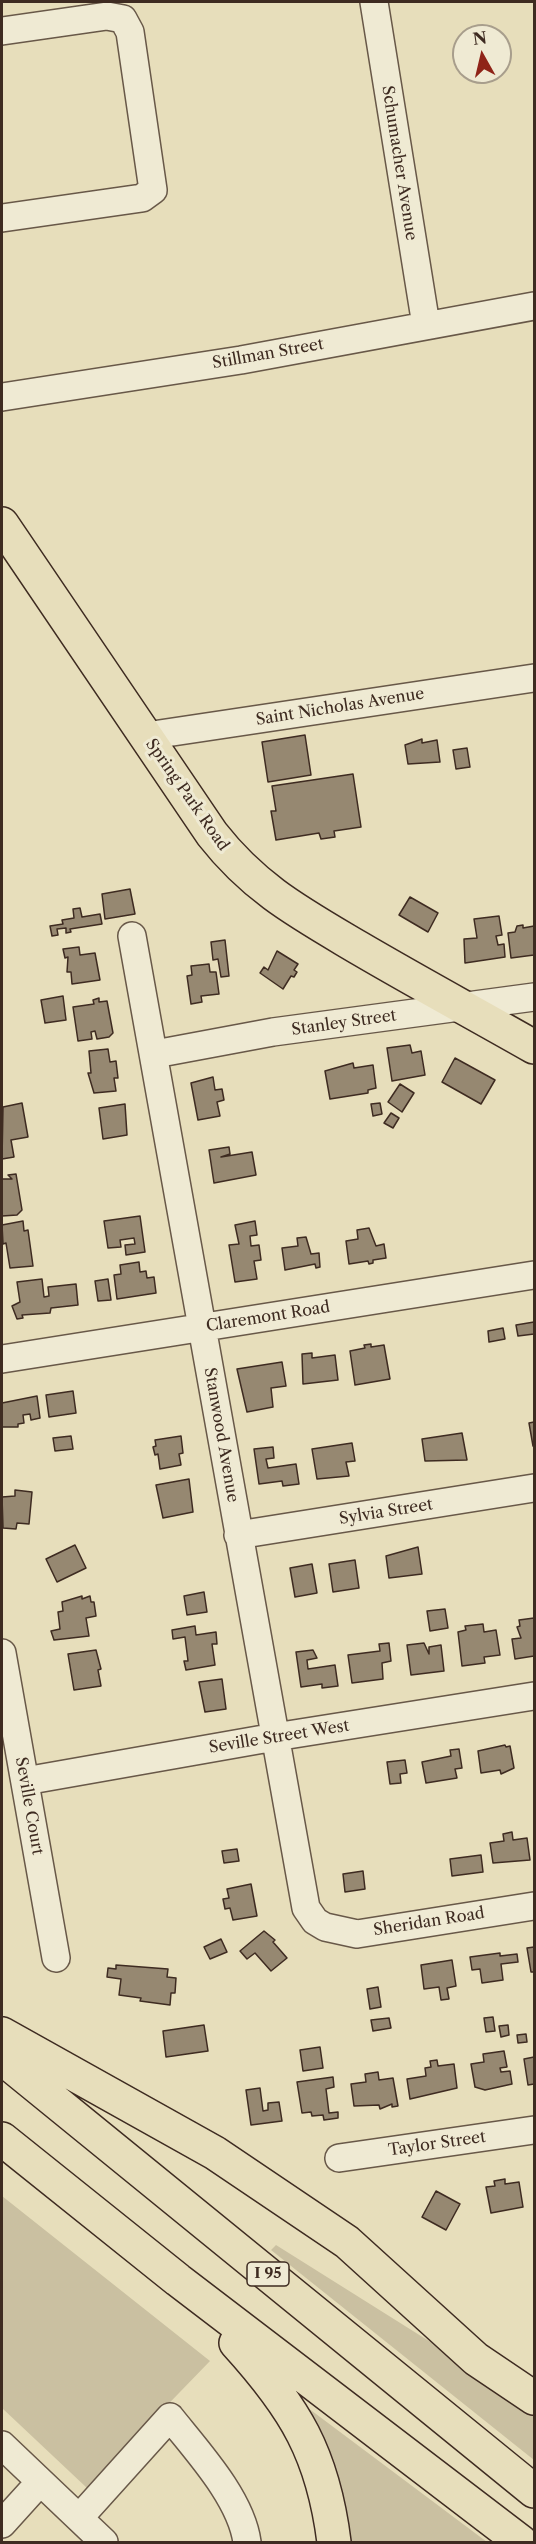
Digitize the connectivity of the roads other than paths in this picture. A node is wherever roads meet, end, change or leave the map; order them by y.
1 (374, 2) edge
2 (2, 31) edge
3 (2, 218) edge
4 (534, 306) edge
5 (426, 325) junction
6 (2, 397) edge
7 (2, 524) edge
8 (534, 678) edge
9 (146, 736) junction
10 (132, 936) dead end
11 (534, 997) edge
12 (463, 1006) junction
13 (534, 1047) edge
14 (154, 1054) junction
15 (534, 1275) edge
16 (203, 1327) junction
17 (2, 1359) edge
18 (534, 1488) edge
19 (238, 1535) junction
20 (2, 1653) edge
21 (534, 1696) edge
22 (275, 1737) junction
23 (25, 1781) junction
24 (534, 1906) edge
25 (325, 1928) joint
26 (56, 1958) dead end
27 (2, 2034) edge
28 (2, 2058) edge
29 (534, 2130) edge
30 (2, 2139) edge
31 (339, 2158) dead end
32 (178, 2280) junction
33 (534, 2398) edge
34 (2, 2445) edge
35 (33, 2475) junction
36 (534, 2491) edge
37 (2, 2496) edge
38 (79, 2518) junction
39 (2, 2524) edge
40 (104, 2542) edge
41 (247, 2542) edge
42 (334, 2542) edge
43 (521, 2542) edge

1 - 5 street, Schumacher Avenue
2 - 3 street
4 - 5 street, Stillman Street
5 - 6 street, Stillman Street
7 - 9 main road, Spring Park Road
8 - 9 street, Saint Nicholas Avenue
9 - 12 main road, Spring Park Road
10 - 14 street, Stanwood Avenue
11 - 12 street, Stanley Street
12 - 13 main road, Spring Park Road
12 - 14 street, Stanley Street
14 - 16 street, Stanwood Avenue
15 - 16 street, Claremont Road
16 - 17 street, Claremont Road
16 - 19 street, Stanwood Avenue
18 - 19 street, Sylvia Street
19 - 22 street, Stanwood Avenue
20 - 23 street, Seville Court
21 - 22 street, Seville Street West
22 - 23 street, Seville Street West
22 - 25 street, Stanwood Avenue
23 - 26 street, Seville Court
24 - 25 street, Sheridan Road
27 - 33 main road
28 - 36 main road, I 95
29 - 31 street, Taylor Street
30 - 32 main road
32 - 42 main road
32 - 43 main road
34 - 35 street
35 - 37 street
35 - 38 street
35 - 39 street
38 - 40 street
38 - 41 street

